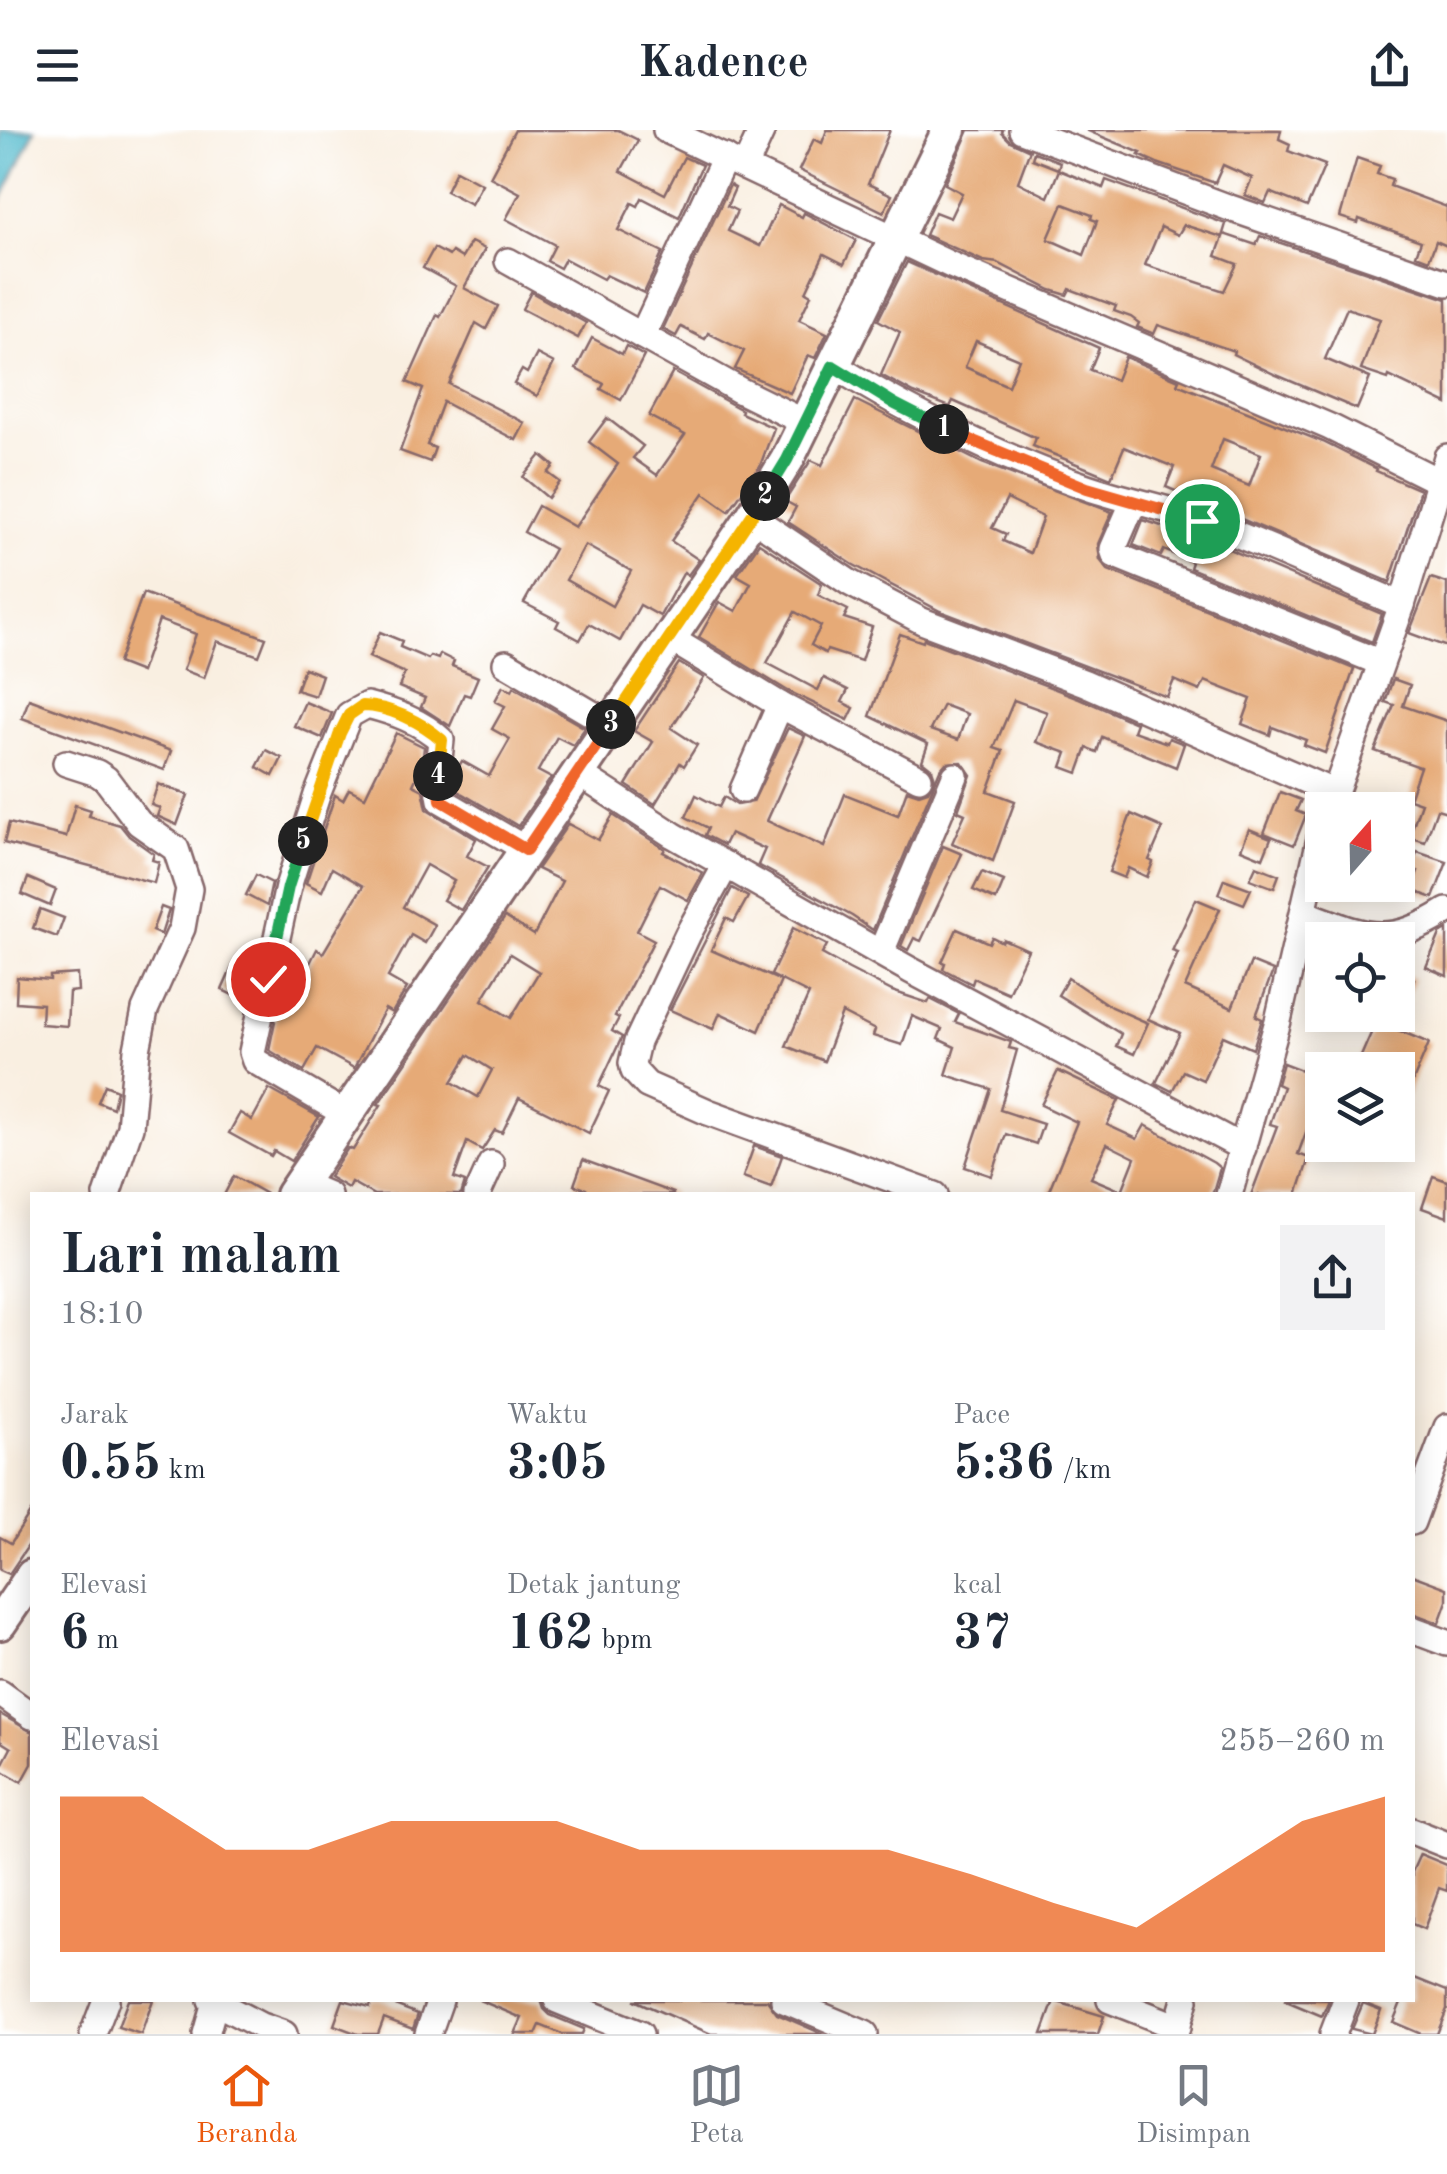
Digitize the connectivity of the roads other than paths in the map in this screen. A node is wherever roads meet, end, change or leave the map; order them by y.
1 (666, 130) edge
2 (762, 130) edge
3 (949, 130) edge
4 (1022, 130) edge
5 (735, 162) junction
6 (894, 237) junction
7 (508, 261) dead end
8 (1447, 283) edge
9 (642, 336) junction
10 (833, 366) junction
11 (806, 423) junction
12 (1444, 470) edge
13 (1133, 503) junction
14 (752, 517) junction
15 (1402, 604) junction
16 (671, 639) junction
17 (1379, 662) junction
18 (506, 663) dead end
19 (780, 705) junction
20 (611, 725) junction
21 (66, 763) dead end
22 (578, 772) junction
23 (955, 776) dead end
24 (919, 778) dead end
25 (743, 790) dead end
26 (1311, 792) edge
27 (1335, 792) edge
28 (526, 850) junction
29 (726, 865) junction
30 (1306, 902) edge
31 (1447, 910) edge
32 (1304, 913) junction
33 (880, 952) junction
34 (346, 1116) junction
35 (1243, 1148) junction
36 (491, 1164) dead end
37 (306, 1191) edge
38 (109, 1192) edge
39 (479, 1192) edge
40 (927, 1192) edge
41 (1230, 1192) edge
42 (1447, 1427) edge
43 (1415, 1514) edge
44 (30, 1579) edge
45 (0, 1623) edge
46 (1415, 1631) edge
47 (1447, 1643) edge
48 (0, 1693) edge
49 (30, 1715) edge
50 (1415, 1834) edge
51 (1447, 1845) edge
52 (105, 2002) edge
53 (213, 2002) edge
54 (215, 2002) edge
55 (440, 2002) edge
56 (563, 2002) edge
57 (789, 2002) edge
58 (1114, 2002) edge
59 (1183, 2002) edge
60 (1345, 2002) edge
61 (610, 2018) edge
62 (1176, 2030) edge
63 (435, 2032) edge
64 (93, 2034) edge
65 (206, 2034) edge
66 (284, 2034) edge
67 (640, 2034) edge
68 (865, 2034) edge
69 (1332, 2034) edge

1 - 5 street
2 - 5 street
3 - 6 main road
4 - 8 street
5 - 6 street
5 - 9 street
6 - 10 main road
6 - 12 street
7 - 9 street
9 - 11 street
10 - 11 main road
10 - 13 street
11 - 14 main road
12 - 15 street
13 - 15 street
13 - 17 street
14 - 16 main road
14 - 26 street
15 - 17 street
16 - 19 street
16 - 20 main road
17 - 27 street
18 - 20 street
19 - 24 street
19 - 25 street
20 - 22 main road
21 - 38 street
22 - 28 main road
22 - 29 street
23 - 33 street
28 - 34 main road
28 - 34 street
29 - 33 street
29 - 40 street
30 - 32 street
31 - 32 street
32 - 35 street
33 - 35 street
34 - 37 main road
35 - 41 street
36 - 39 street
42 - 43 street
44 - 45 main road
46 - 47 street
48 - 49 street
50 - 51 street
52 - 64 street
53 - 65 street
54 - 66 street
55 - 63 street
56 - 61 street
57 - 68 street
58 - 62 street
59 - 62 street
60 - 69 street
61 - 67 street

